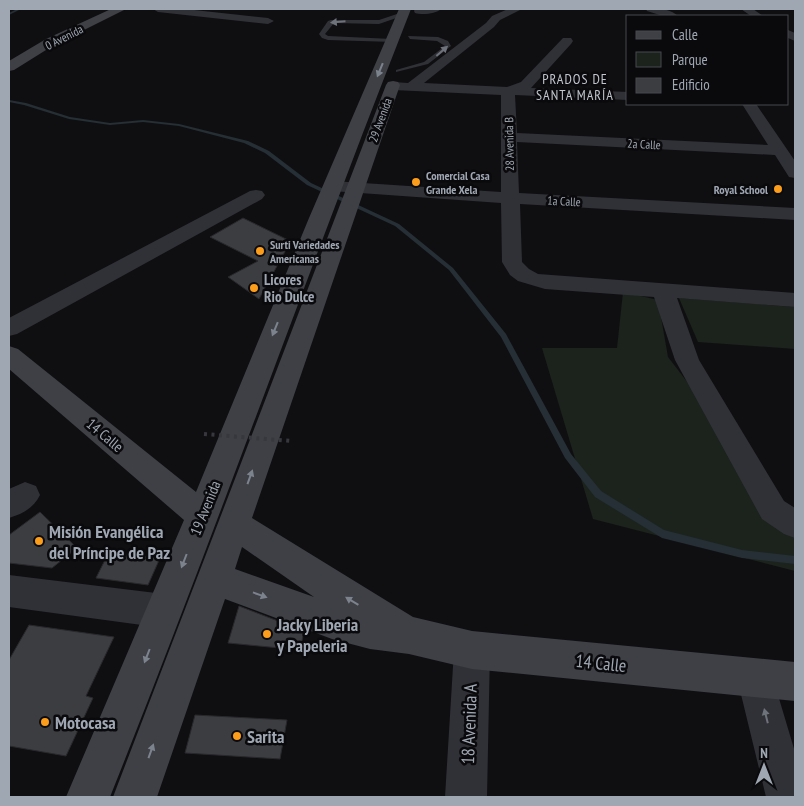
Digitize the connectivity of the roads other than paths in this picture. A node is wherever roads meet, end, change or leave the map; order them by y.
1 (120, 9) edge
2 (158, 9) edge
3 (436, 9) edge
4 (517, 9) edge
5 (651, 9) edge
6 (412, 11) edge
7 (670, 15) edge
8 (268, 22) dead end
9 (379, 22) junction
10 (410, 37) junction
11 (371, 39) junction
12 (392, 41) junction
13 (567, 41) dead end
14 (9, 67) edge
15 (398, 71) junction
16 (393, 86) junction
17 (411, 86) junction
18 (508, 91) junction
19 (626, 96) edge
20 (750, 105) edge
21 (508, 137) junction
22 (780, 150) junction
23 (795, 173) edge
24 (332, 188) junction
25 (354, 191) junction
26 (256, 194) dead end
27 (510, 198) junction
28 (795, 214) edge
29 (329, 225) junction
30 (663, 290) junction
31 (795, 300) edge
32 (9, 328) edge
33 (9, 355) edge
34 (217, 519) junction
35 (795, 524) edge
36 (214, 578) junction
37 (9, 591) edge
38 (164, 611) junction
39 (409, 635) junction
40 (472, 650) junction
41 (756, 678) junction
42 (795, 682) edge
43 (88, 797) edge
44 (135, 797) edge
45 (466, 797) edge
46 (786, 797) edge

1 - 14 main road, 0 Avenida
2 - 8 street
3 - 6 street
4 - 17 street
5 - 7 street
6 - 9 lane
6 - 10 main road, 29 Avenida
6 - 12 main road, 29 Avenida
9 - 11 lane
9 -> 11 lane
10 - 15 main road, 29 Avenida
15 -> 10 lane
11 - 12 lane
12 -> 24 main road, 29 Avenida
13 - 18 street
15 - 16 main road, 29 Avenida
16 - 17 street
16 - 25 main road, 29 Avenida
17 - 18 street
18 - 19 street
18 - 21 street, 28 Avenida B
20 - 22 street
21 - 22 street, 2a Calle
21 - 27 street, 28 Avenida B
22 - 23 street
24 - 25 street, 1a Calle
24 - 29 main road, 29 Avenida
25 - 27 street, 1a Calle
25 - 29 main road, 29 Avenida
26 - 32 street
27 - 28 street, 1a Calle
27 - 30 street, 28 Avenida B
29 - 34 main road, 19 Avenida
30 - 31 street
30 - 35 street
33 - 34 main road, 14 Calle
34 - 36 main road, 19 Avenida
34 -> 38 main road, 19 Avenida
39 -> 34 main road, 14 Calle
36 -> 39 main road, 14 Calle
44 -> 36 main road, 19 Avenida
37 - 38 street
38 -> 43 main road, 19 Avenida
39 - 40 main road, 14 Calle
40 - 41 main road, 14 Calle
40 - 45 street, 18 Avenida A
41 - 42 main road, 14 Calle
46 -> 41 street

